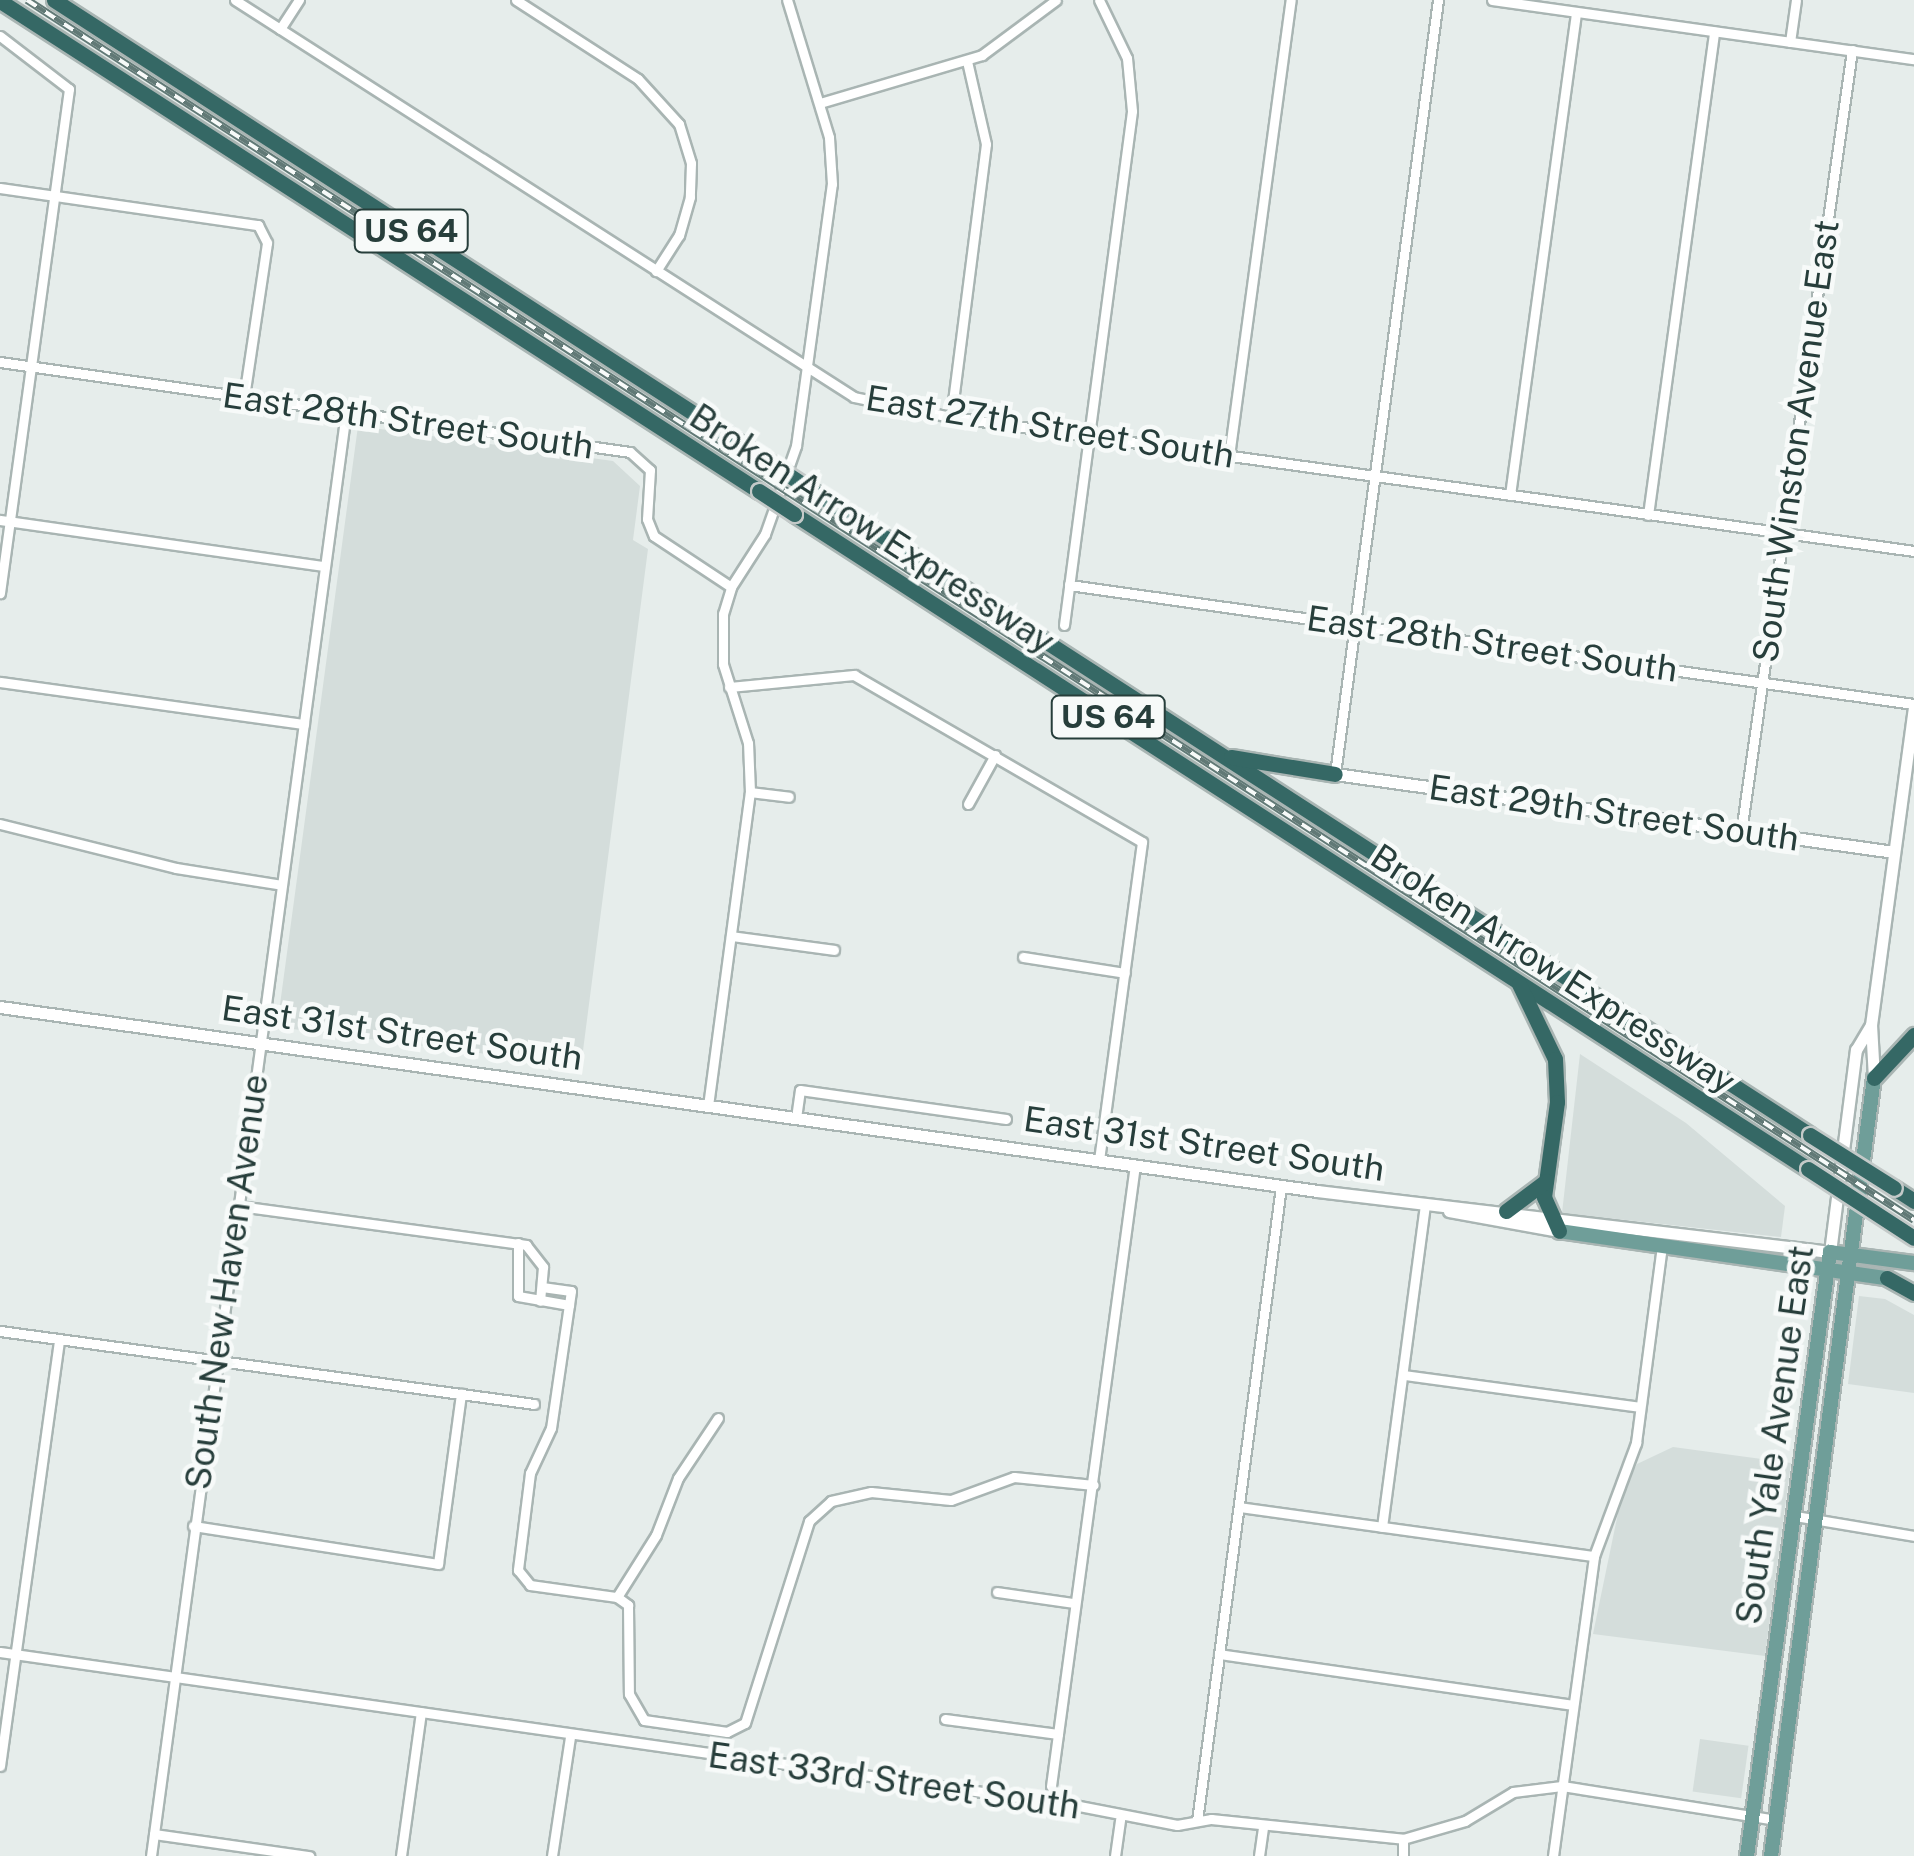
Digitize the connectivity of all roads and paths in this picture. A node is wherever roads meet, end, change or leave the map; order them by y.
1 (54, 0) edge
2 (235, 0) edge
3 (299, 0) edge
4 (516, 0) edge
5 (787, 0) edge
6 (1056, 0) edge
7 (1099, 0) edge
8 (1290, 0) edge
9 (1438, 0) edge
10 (1492, 0) edge
11 (1796, 0) edge
12 (0, 1) edge
13 (1576, 12) junction
14 (280, 29) junction
15 (1714, 31) junction
16 (0, 36) edge
17 (1790, 42) junction
18 (1852, 50) junction
19 (1914, 59) edge
20 (968, 61) junction
21 (820, 103) junction
22 (0, 188) edge
23 (54, 196) junction
24 (656, 270) junction
25 (0, 362) edge
26 (30, 367) junction
27 (808, 370) junction
28 (244, 397) junction
29 (346, 411) junction
30 (951, 417) junction
31 (1090, 437) junction
32 (1229, 456) junction
33 (1374, 476) junction
34 (1510, 495) junction
35 (1648, 514) junction
36 (5, 521) edge
37 (1784, 532) junction
38 (1914, 551) edge
39 (325, 566) junction
40 (1069, 585) junction
41 (730, 586) junction
42 (0, 593) edge
43 (1356, 625) junction
44 (1064, 626) dead end
45 (0, 682) edge
46 (1761, 682) junction
47 (728, 687) junction
48 (1914, 705) edge
49 (304, 724) junction
50 (995, 755) junction
51 (1227, 757) junction
52 (1334, 774) junction
53 (750, 792) junction
54 (789, 797) dead end
55 (968, 804) dead end
56 (0, 824) edge
57 (1741, 832) junction
58 (1894, 852) junction
59 (282, 885) junction
60 (732, 936) junction
61 (834, 950) dead end
62 (1023, 958) dead end
63 (1125, 973) junction
64 (1518, 983) junction
65 (0, 1008) edge
66 (1872, 1025) junction
67 (1914, 1035) edge
68 (260, 1043) junction
69 (1874, 1078) junction
70 (708, 1106) junction
71 (796, 1118) junction
72 (1006, 1119) dead end
73 (1100, 1160) junction
74 (1135, 1165) junction
75 (1546, 1181) junction
76 (1282, 1186) junction
77 (1914, 1201) edge
78 (239, 1206) junction
79 (1425, 1206) junction
80 (1506, 1211) junction
81 (1548, 1217) junction
82 (1559, 1231) junction
83 (1914, 1238) edge
84 (518, 1243) junction
85 (1662, 1246) junction
86 (1830, 1252) junction
87 (1850, 1254) junction
88 (1914, 1263) edge
89 (1828, 1271) junction
90 (1848, 1273) junction
91 (1887, 1278) junction
92 (1914, 1282) edge
93 (542, 1287) junction
94 (1914, 1293) edge
95 (540, 1301) junction
96 (569, 1304) junction
97 (0, 1331) edge
98 (59, 1339) junction
99 (218, 1360) junction
100 (1404, 1375) junction
101 (462, 1394) junction
102 (534, 1404) dead end
103 (1640, 1407) junction
104 (718, 1418) dead end
105 (1094, 1486) junction
106 (1239, 1507) junction
107 (1794, 1516) junction
108 (1814, 1522) junction
109 (193, 1526) junction
110 (1382, 1527) junction
111 (1914, 1536) edge
112 (1594, 1556) junction
113 (997, 1592) dead end
114 (617, 1597) junction
115 (1074, 1603) junction
116 (0, 1652) edge
117 (15, 1654) junction
118 (1219, 1654) junction
119 (174, 1677) junction
120 (1572, 1705) junction
121 (421, 1712) junction
122 (945, 1718) dead end
123 (1058, 1734) junction
124 (570, 1737) junction
125 (0, 1766) edge
126 (1051, 1786) dead end
127 (1562, 1786) junction
128 (1752, 1816) junction
129 (1120, 1819) junction
130 (1776, 1820) junction
131 (1197, 1821) junction
132 (1263, 1826) junction
133 (154, 1834) junction
134 (1403, 1839) junction
135 (151, 1856) edge
136 (309, 1856) edge
137 (401, 1856) edge
138 (552, 1856) edge
139 (1115, 1856) edge
140 (1259, 1856) edge
141 (1403, 1856) edge
142 (1552, 1856) edge
143 (1747, 1856) edge
144 (1771, 1856) edge

1 - 51 highway, Broken Arrow Expressway / US 64, bridge
2 - 14 street, East 27th Street South
3 - 14 street
4 - 24 street
5 - 21 street
6 - 20 street
7 - 31 street
8 - 32 street
9 - 33 street
10 - 13 street
11 - 17 street
12 - 64 highway, Broken Arrow Expressway / US 64, bridge
13 - 15 street
13 - 34 street
14 - 24 street, East 27th Street South
15 - 17 street
15 - 35 street
16 - 23 street
17 - 18 street
18 - 19 street
18 - 37 street, South Winston Avenue East
20 - 21 street
20 - 30 street
21 - 27 street
22 - 23 street
23 - 26 street
23 - 28 street
24 - 27 street, East 27th Street South
25 - 26 street, East 28th Street South
26 - 28 street, East 28th Street South
26 - 36 street
27 - 30 street, East 27th Street South
27 - 41 street
28 - 29 street, East 28th Street South
29 - 39 street, South New Haven Avenue
29 - 41 street, East 28th Street South
30 - 31 street, East 27th Street South
31 - 32 street, East 27th Street South
31 - 40 street
32 - 33 street, East 27th Street South
33 - 34 street, East 27th Street South
33 - 43 street
34 - 35 street, East 27th Street South
35 - 37 street, East 27th Street South
36 - 39 street
36 - 42 street
37 - 38 street, East 27th Street South
37 - 46 street, South Winston Avenue East
39 - 49 street, South New Haven Avenue
40 - 43 street, East 28th Street South
40 - 44 street
41 - 47 street
43 - 46 street, East 28th Street South
43 - 52 street
45 - 49 street
46 - 48 street, East 28th Street South
46 - 57 street, South Winston Avenue East
47 - 50 street
47 - 53 street
48 - 58 main road, South Yale Avenue East
49 - 59 street, South New Haven Avenue
50 - 55 street
50 - 63 street
51 - 52 highway
51 - 77 highway, Broken Arrow Expressway / US 64, bridge
52 - 57 main road, East 29th Street South
53 - 54 street
53 - 60 street
56 - 59 street
57 - 58 main road, East 29th Street South
58 - 66 main road, South Yale Avenue East
59 - 68 street, South New Haven Avenue
60 - 61 street
60 - 70 street
62 - 63 street
63 - 73 street
64 - 75 highway
64 - 83 highway, Broken Arrow Expressway / US 64, bridge
65 - 68 main road, East 31st Street South
66 - 69 main road, South Yale Avenue East
66 - 86 main road, South Yale Avenue East
67 - 69 highway
68 - 70 main road, East 31st Street South
68 - 78 street, South New Haven Avenue
69 - 87 main road, South Yale Avenue East
70 - 71 main road, East 31st Street South
71 - 72 street, East 31st Street South
71 - 73 main road, East 31st Street South
73 - 74 main road, East 31st Street South
74 - 76 main road, East 31st Street South
74 - 105 street
75 - 80 highway
75 - 81 highway
76 - 79 main road, East 31st Street South
76 - 106 street
78 - 84 street
78 - 99 street, South New Haven Avenue
79 - 80 main road, East 31st Street South
79 - 82 main road, East 31st Street South
79 - 100 street
80 - 81 main road, East 31st Street South
81 - 82 highway
81 - 86 main road, East 31st Street South
82 - 85 main road, East 31st Street South
84 - 93 street
84 - 95 street
85 - 89 main road, East 31st Street South
85 - 103 street
86 - 87 main road, East 31st Street South
86 - 89 main road, South Yale Avenue East
87 - 88 main road, East 31st Street South
87 - 90 main road, South Yale Avenue East
89 - 90 main road, East 31st Street South
89 - 107 main road, South Yale Avenue East
90 - 91 main road, East 31st Street South
90 - 108 main road, South Yale Avenue East
91 - 92 main road, East 31st Street South
91 - 94 highway
93 - 95 street
93 - 96 street
95 - 96 street
96 - 114 street
97 - 98 street
98 - 99 street
98 - 117 street
99 - 101 street
99 - 109 street, South New Haven Avenue
100 - 103 street
100 - 110 street
101 - 102 street
101 - 109 street
103 - 112 street
104 - 114 street
105 - 114 street
105 - 115 street
106 - 110 street
106 - 118 street
107 - 108 street
107 - 128 main road, South Yale Avenue East
108 - 111 street
108 - 130 main road, South Yale Avenue East
109 - 119 street, South New Haven Avenue
110 - 112 street
112 - 120 street
113 - 115 street
115 - 123 street
116 - 117 street, East 33rd Street South
117 - 119 street, East 33rd Street South
117 - 125 street
118 - 120 street
118 - 131 street
119 - 121 street, East 33rd Street South
119 - 133 street, South New Haven Avenue
120 - 127 street
121 - 124 street, East 33rd Street South
121 - 137 street
122 - 123 street
123 - 126 street
124 - 129 street, East 33rd Street South
124 - 138 street
127 - 128 street, East 33rd Street South
127 - 134 street, East 33rd Street South
127 - 142 street
128 - 130 street, East 33rd Street South
128 - 143 main road, South Yale Avenue East
129 - 131 street, East 33rd Street South
129 - 139 street
130 - 144 main road, South Yale Avenue East
131 - 132 street, East 33rd Street South
132 - 134 street, East 33rd Street South
132 - 140 street
133 - 135 street, South New Haven Avenue
133 - 136 street
134 - 141 street

